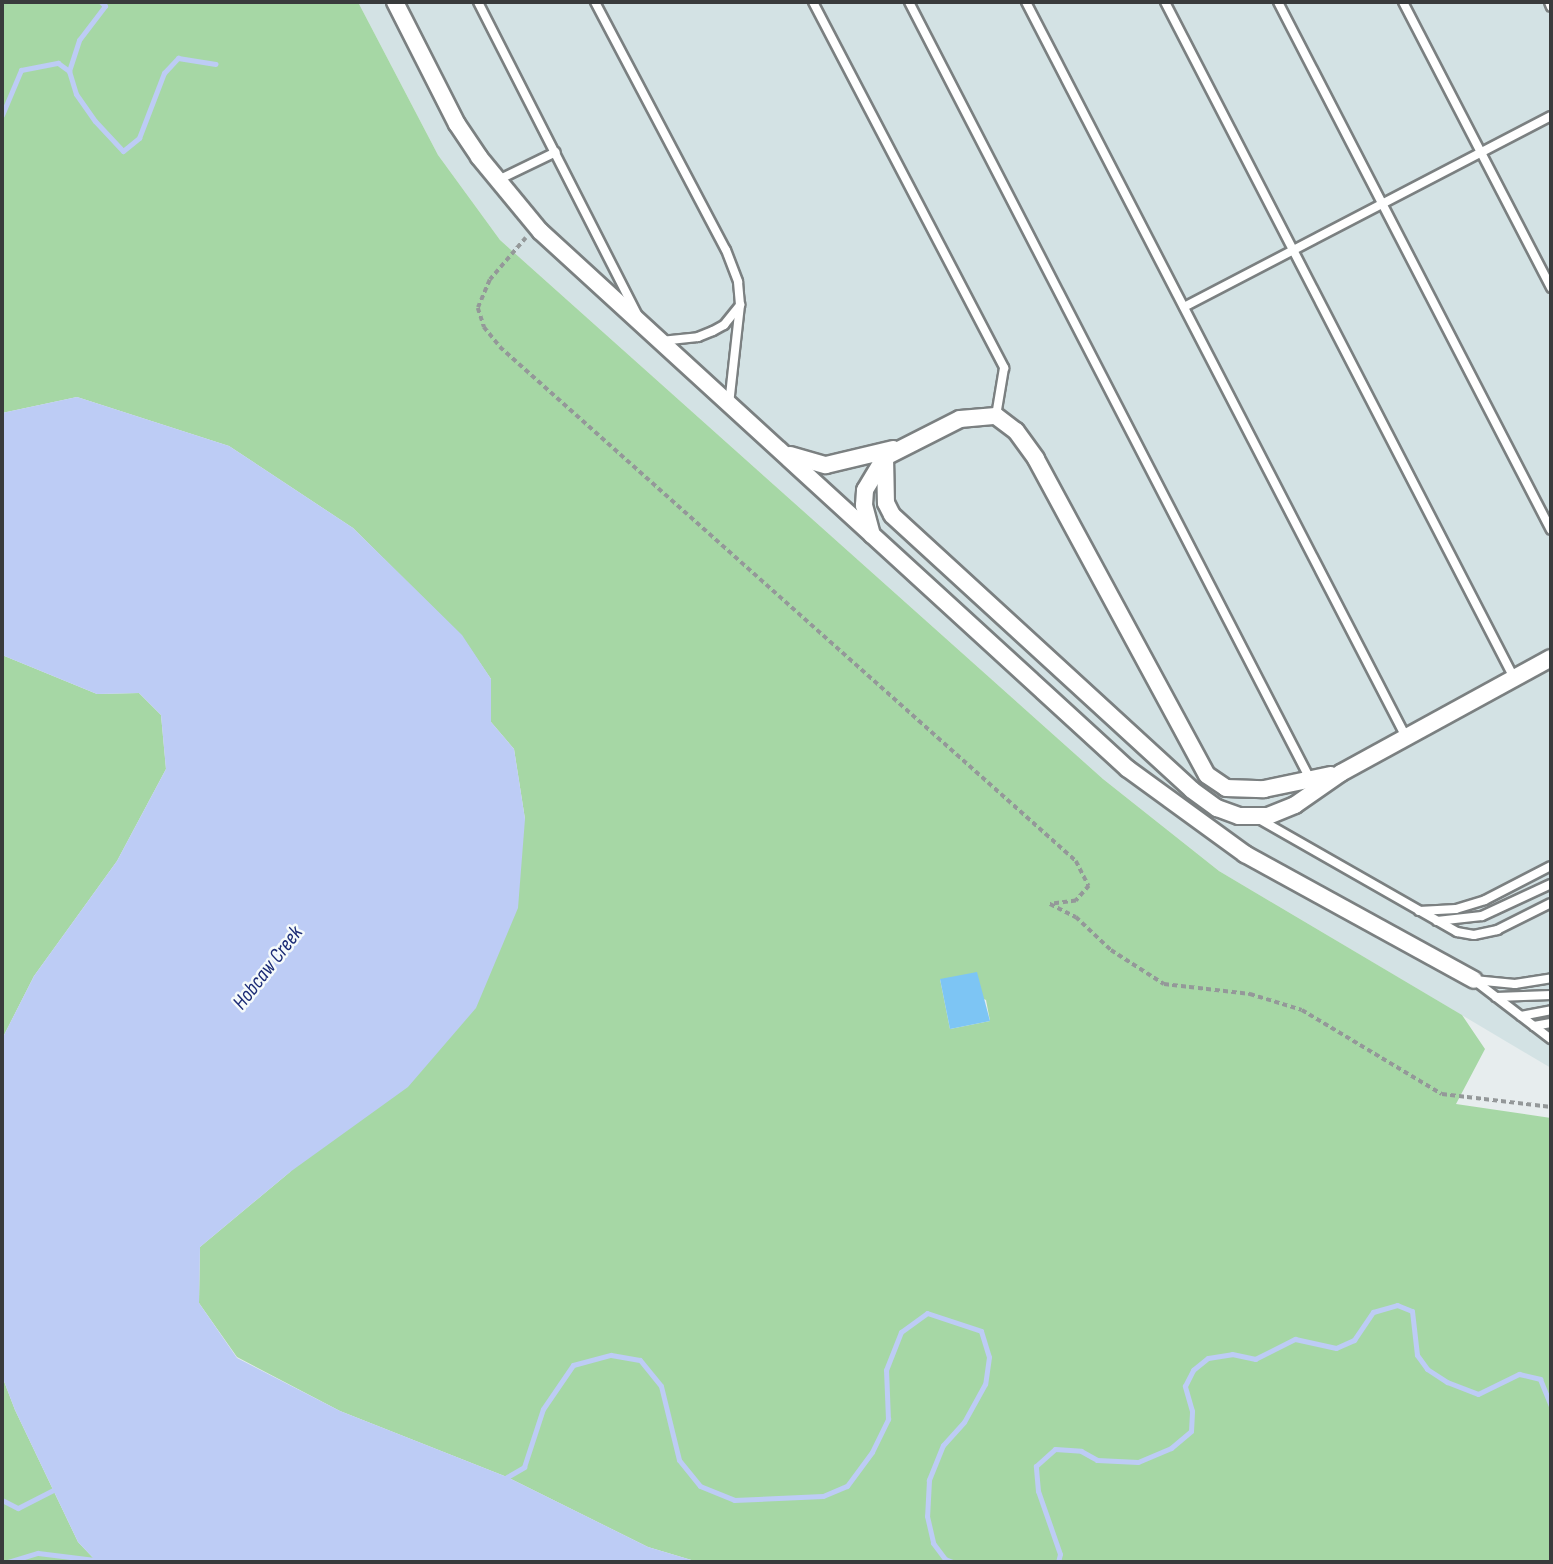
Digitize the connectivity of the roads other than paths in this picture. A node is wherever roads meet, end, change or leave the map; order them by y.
1 (395, 2) edge
2 (478, 2) edge
3 (595, 2) edge
4 (813, 2) edge
5 (909, 2) edge
6 (1026, 2) edge
7 (1165, 2) edge
8 (1278, 2) edge
9 (1403, 2) edge
10 (1549, 2) edge
11 (1551, 7) edge
12 (1551, 116) edge
13 (556, 152) junction
14 (1481, 152) junction
15 (498, 180) junction
16 (1382, 204) junction
17 (1293, 250) junction
18 (1551, 288) edge
19 (740, 305) junction
20 (1184, 307) junction
21 (643, 325) junction
22 (661, 341) junction
23 (729, 404) junction
24 (996, 416) junction
25 (909, 445) junction
26 (781, 452) junction
27 (885, 457) junction
28 (1551, 530) edge
29 (872, 536) junction
30 (1551, 658) edge
31 (1514, 678) junction
32 (1406, 737) junction
33 (1340, 772) junction
34 (1310, 779) junction
35 (1253, 816) junction
36 (1551, 866) edge
37 (1551, 884) edge
38 (1551, 903) edge
39 (1419, 911) junction
40 (1437, 920) junction
41 (1551, 978) edge
42 (1474, 980) junction
43 (1551, 995) edge
44 (1496, 997) junction
45 (1551, 1010) edge
46 (1521, 1016) junction
47 (1551, 1023) edge
48 (1534, 1026) junction
49 (1551, 1039) edge

1 - 15 street
2 - 13 lane
3 - 19 lane
4 - 24 lane
5 - 34 lane
6 - 20 lane
7 - 17 lane
8 - 16 lane
9 - 14 lane
10 - 11 lane
12 - 14 lane
13 - 15 lane
13 - 21 lane
14 - 16 lane
14 - 18 lane
15 - 21 street
16 - 17 lane
16 - 28 lane
17 - 20 lane
17 - 31 lane
19 - 22 lane
19 - 23 lane
20 - 32 lane
21 - 22 street
22 - 23 street
23 - 26 street
24 - 25 street
24 - 34 street
25 - 26 street
25 - 27 street
26 - 29 street
27 - 29 street
27 - 35 street
29 - 42 street
30 - 31 street
31 - 32 street
32 - 33 street
33 - 34 street
33 - 35 street
35 - 39 lane
36 - 39 lane
37 - 40 lane
38 - 40 lane
39 - 40 lane
41 - 42 lane
42 - 44 lane
43 - 44 lane
44 - 46 lane
45 - 46 lane
46 - 48 lane
47 - 48 lane
48 - 49 lane

